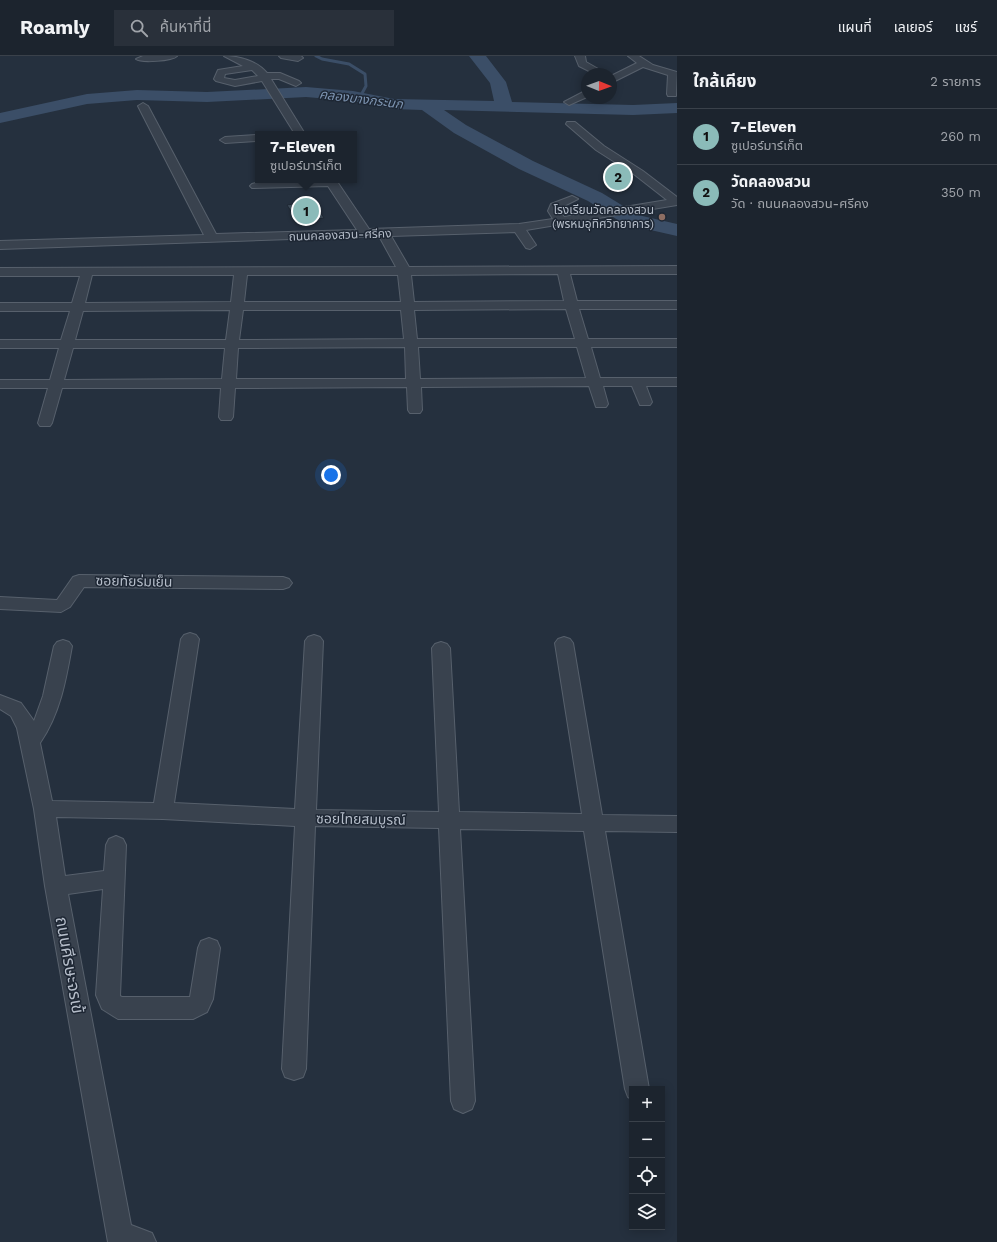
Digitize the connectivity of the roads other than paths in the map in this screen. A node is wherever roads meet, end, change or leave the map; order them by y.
1 (172, 56) edge
2 (230, 56) edge
3 (284, 56) edge
4 (580, 56) edge
5 (633, 56) edge
6 (298, 58) dead end
7 (141, 59) dead end
8 (642, 64) junction
9 (252, 67) junction
10 (590, 68) edge
11 (675, 74) edge
12 (617, 76) edge
13 (266, 80) junction
14 (296, 82) dead end
15 (672, 94) dead end
16 (581, 96) edge
17 (569, 102) dead end
18 (143, 106) dead end
19 (571, 124) dead end
20 (298, 131) edge
21 (255, 138) edge
22 (225, 140) dead end
23 (301, 183) edge
24 (332, 183) edge
25 (256, 186) dead end
26 (572, 199) dead end
27 (677, 199) edge
28 (561, 222) junction
29 (519, 228) junction
30 (366, 234) junction
31 (384, 234) junction
32 (212, 239) junction
33 (0, 243) edge
34 (530, 245) dead end
35 (404, 270) junction
36 (563, 270) junction
37 (677, 270) edge
38 (241, 271) junction
39 (0, 272) edge
40 (88, 272) junction
41 (571, 305) junction
42 (677, 305) edge
43 (236, 306) junction
44 (407, 306) junction
45 (0, 307) edge
46 (77, 307) junction
47 (411, 342) junction
48 (232, 343) junction
49 (582, 343) junction
50 (677, 343) edge
51 (0, 344) edge
52 (68, 344) junction
53 (677, 382) edge
54 (594, 383) junction
55 (638, 383) junction
56 (0, 384) edge
57 (56, 384) junction
58 (230, 384) junction
59 (414, 384) junction
60 (645, 402) dead end
61 (601, 404) dead end
62 (415, 410) dead end
63 (226, 418) dead end
64 (45, 423) dead end
65 (283, 583) dead end
66 (0, 603) edge
67 (190, 639) dead end
68 (314, 641) dead end
69 (564, 643) dead end
70 (63, 646) dead end
71 (441, 648) dead end
72 (0, 702) edge
73 (30, 742) junction
74 (44, 809) junction
75 (163, 811) junction
76 (306, 818) junction
77 (450, 820) junction
78 (594, 822) junction
79 (677, 824) edge
80 (116, 845) dead end
81 (114, 879) junction
82 (56, 886) junction
83 (209, 948) dead end
84 (294, 1069) dead end
85 (637, 1086) edge
86 (463, 1101) dead end
87 (128, 1240) edge

1 - 7 street
2 - 9 street
3 - 6 street
4 - 10 street
5 - 8 street
8 - 11 street
8 - 12 street
9 - 13 street
9 - 13 street
11 - 15 street
13 - 14 street
13 - 20 street
16 - 17 street
18 - 32 street
19 - 27 street
21 - 22 street
23 - 25 street
24 - 30 street
26 - 28 street
27 - 28 street, ถนนคลองสวน-ศรีคง
28 - 29 street, ถนนคลองสวน-ศรีคง
29 - 31 street, ถนนคลองสวน-ศรีคง
29 - 34 street
30 - 31 street, ถนนคลองสวน-ศรีคง
30 - 32 street, ถนนคลองสวน-ศรีคง
31 - 35 street
32 - 33 street, ถนนคลองสวน-ศรีคง
35 - 36 street
35 - 38 street
35 - 44 street
36 - 37 street
36 - 41 street
38 - 40 street
38 - 43 street
39 - 40 street
40 - 46 street
41 - 42 street
41 - 44 street
41 - 49 street
43 - 44 street
43 - 46 street
43 - 48 street
44 - 47 street
45 - 46 street
46 - 52 street
47 - 48 street
47 - 49 street
47 - 59 street
48 - 52 street
48 - 58 street
49 - 50 street
49 - 54 street
51 - 52 street
52 - 57 street
53 - 55 street
54 - 55 street
54 - 59 street
54 - 61 street
55 - 60 street
56 - 57 street
57 - 58 street
57 - 64 street
58 - 59 street
58 - 63 street
59 - 62 street
65 - 66 street, ซอยทัยร่มเย็น
67 - 75 street
68 - 76 street
69 - 78 street
70 - 73 street
71 - 77 street
72 - 73 street, ถนนศีรษะจรเข้
73 - 74 street, ถนนศีรษะจรเข้
74 - 75 street, ซอยไทยสมบูรณ์
74 - 82 street, ถนนศีรษะจรเข้
75 - 76 street, ซอยไทยสมบูรณ์
76 - 77 street, ซอยไทยสมบูรณ์
76 - 84 street
77 - 78 street, ซอยไทยสมบูรณ์
77 - 86 street
78 - 79 street, ซอยไทยสมบูรณ์
78 - 85 street
80 - 81 street
81 - 82 street
81 - 83 street
82 - 87 street, ถนนศีรษะจรเข้

